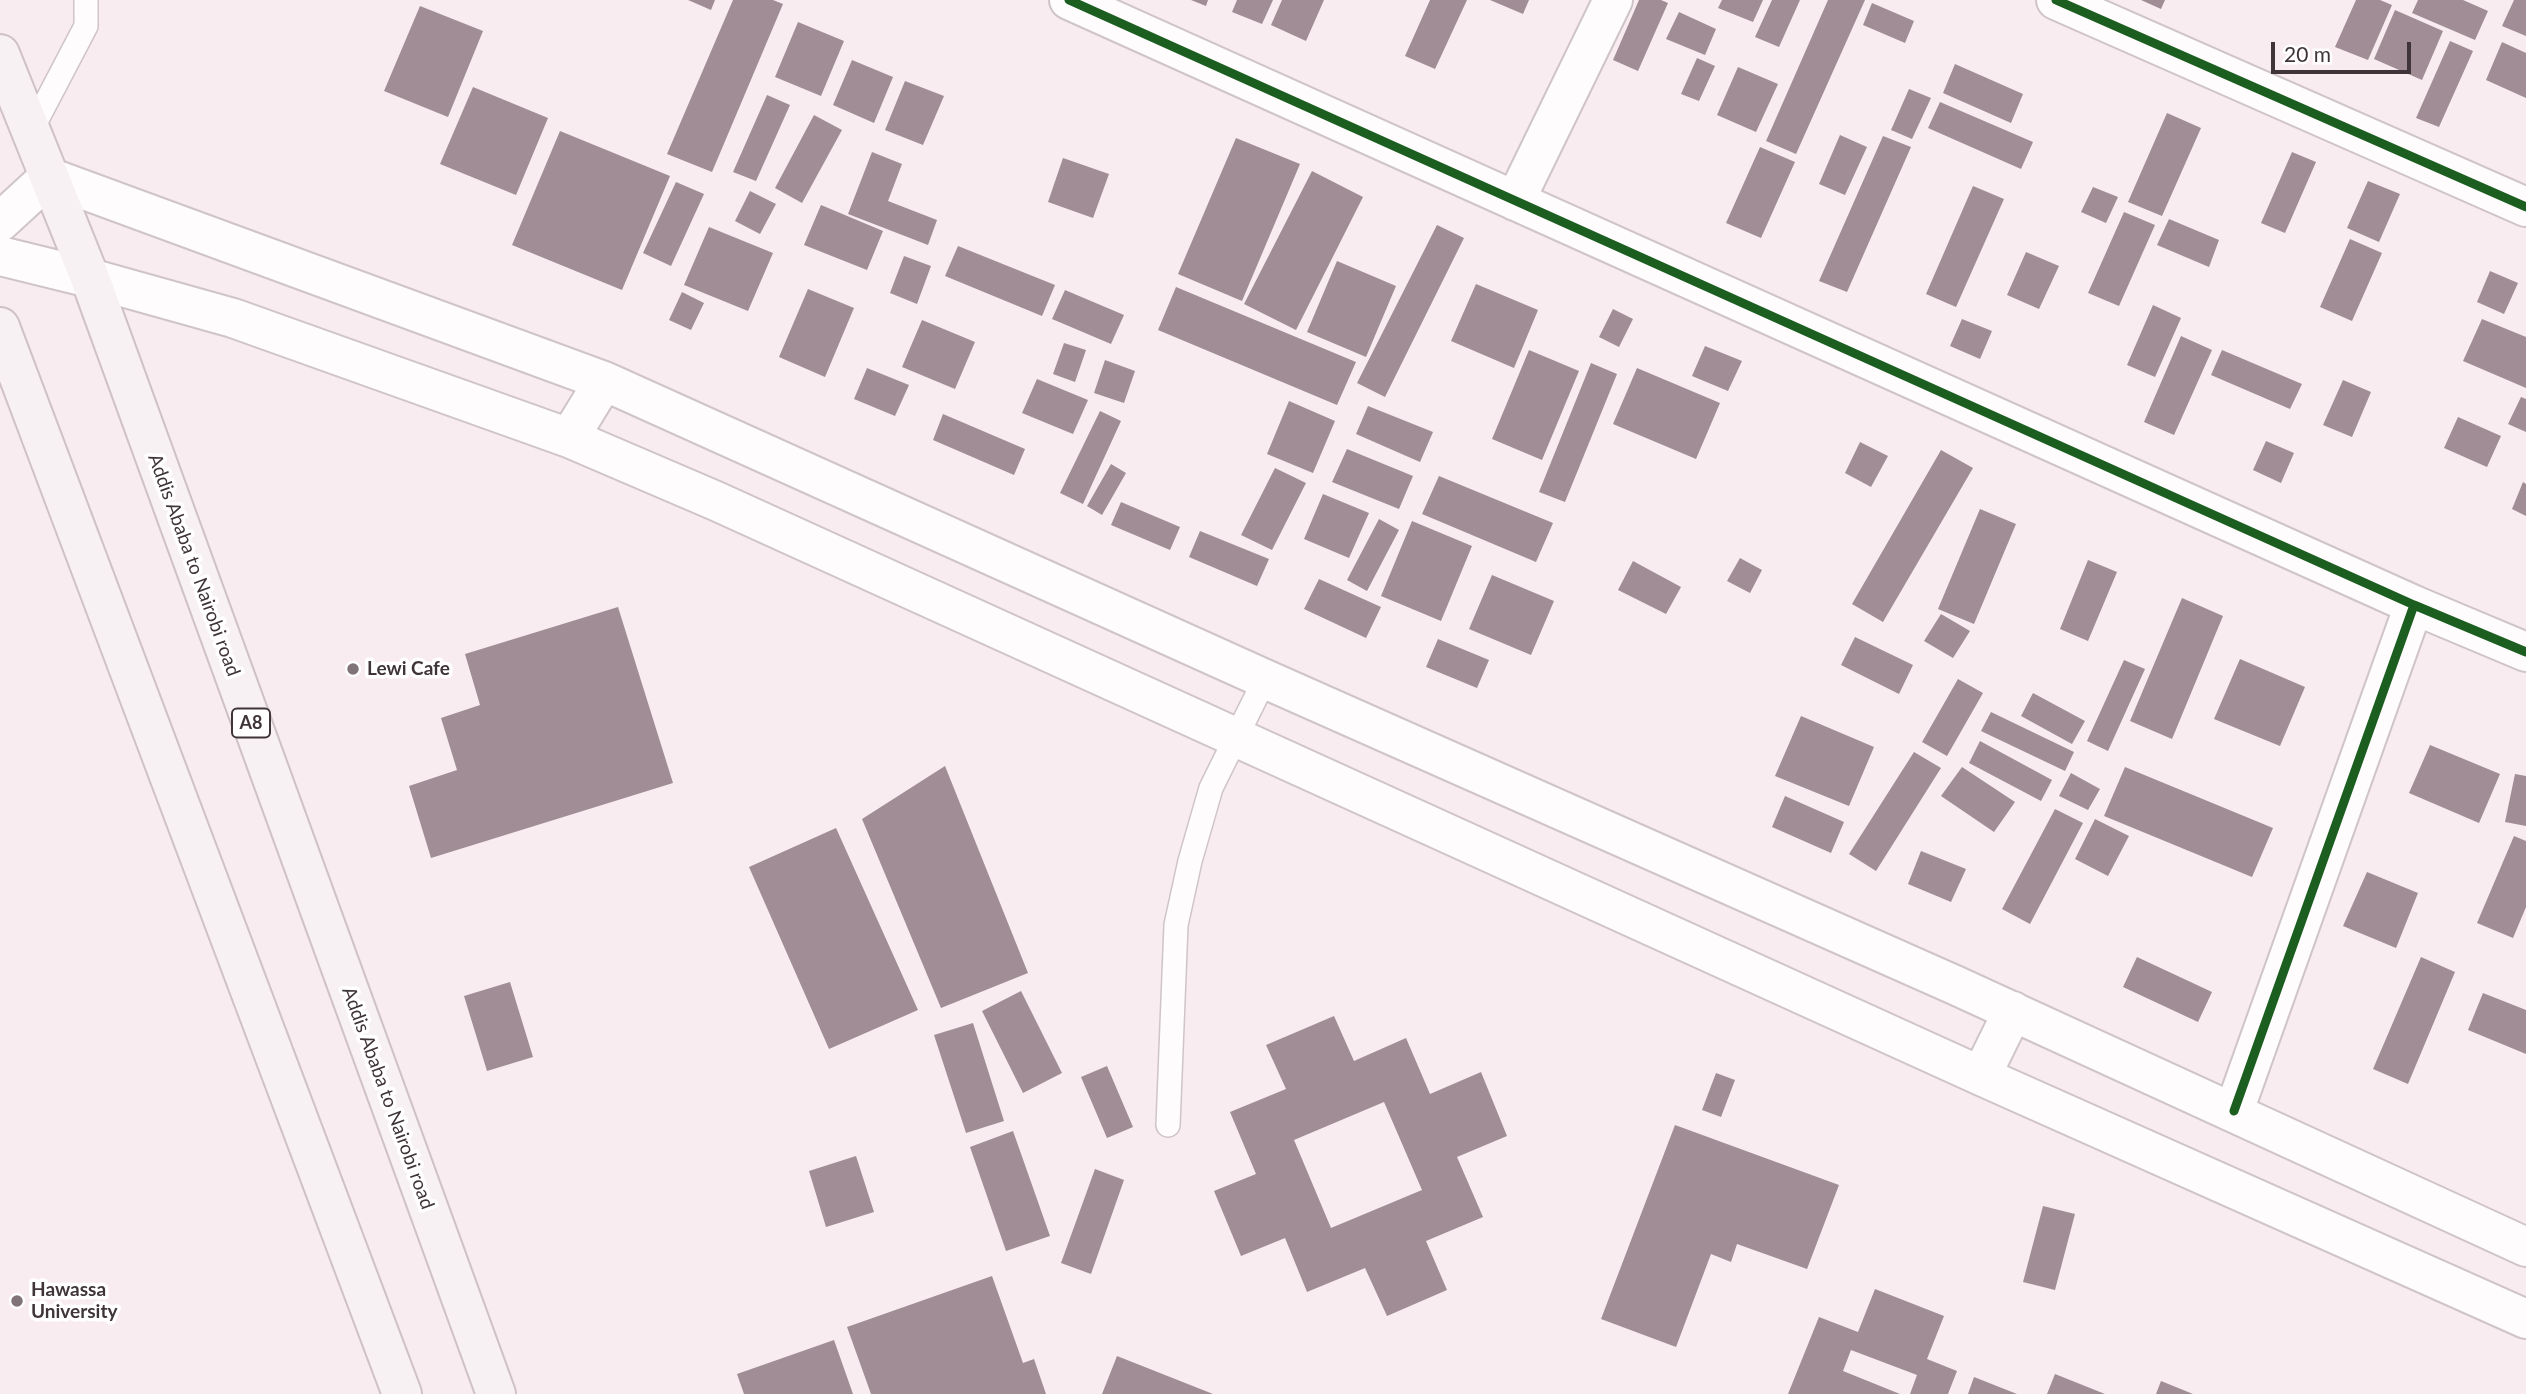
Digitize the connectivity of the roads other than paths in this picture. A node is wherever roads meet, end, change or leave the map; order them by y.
1 (86, 0) edge
2 (1069, 0) edge
3 (1613, 0) edge
4 (2056, 0) edge
5 (0, 54) edge
6 (32, 131) junction
7 (49, 177) junction
8 (1515, 201) junction
9 (2526, 207) edge
10 (0, 222) edge
11 (0, 256) edge
12 (90, 278) junction
13 (0, 327) edge
14 (604, 381) junction
15 (569, 439) junction
16 (2414, 605) junction
17 (2526, 652) edge
18 (1265, 679) junction
19 (1237, 738) junction
20 (2012, 1011) junction
21 (1981, 1076) junction
22 (2234, 1111) junction
23 (1168, 1125) dead end
24 (2526, 1247) edge
25 (2526, 1319) edge
26 (402, 1394) edge
27 (496, 1394) edge

1 - 6 lane
2 - 8 main road
3 - 8 main road
4 - 9 main road
5 - 6 highway, Addis Ababa to Nairobi road / A8
6 - 7 highway, Addis Ababa to Nairobi road / A8
7 - 10 main road
7 - 12 highway, Addis Ababa to Nairobi road / A8
7 - 14 main road
8 - 16 main road
11 - 12 main road
12 - 15 main road
12 - 27 highway, Addis Ababa to Nairobi road / A8
13 - 26 highway
14 - 15 main road
14 - 18 main road
15 - 19 main road
16 - 17 main road
16 - 22 main road
18 - 19 lane
18 - 20 main road
19 - 21 main road
19 - 23 lane
20 - 21 main road
20 - 22 main road
21 - 25 main road
22 - 24 main road

